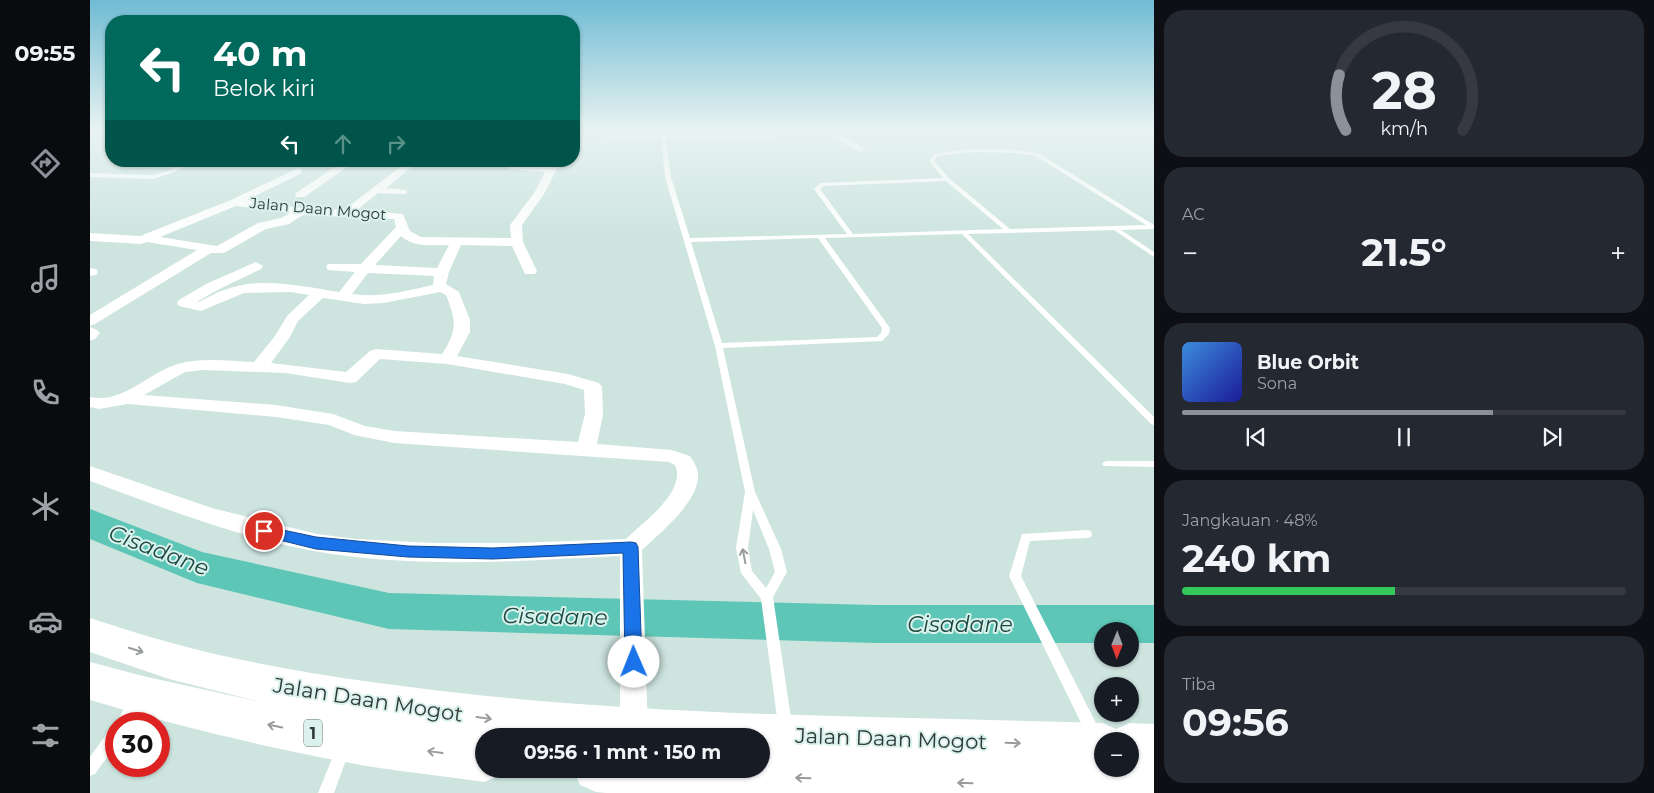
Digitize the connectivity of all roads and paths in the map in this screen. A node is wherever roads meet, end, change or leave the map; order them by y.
1 (667, 165) edge
2 (935, 165) edge
3 (1054, 165) edge
4 (180, 167) edge
5 (342, 167) edge
6 (409, 167) edge
7 (553, 167) edge
8 (298, 171) dead end
9 (90, 175) edge
10 (947, 179) junction
11 (376, 190) junction
12 (402, 192) dead end
13 (300, 195) dead end
14 (235, 202) junction
15 (301, 211) junction
16 (347, 213) junction
17 (1154, 227) edge
18 (402, 228) junction
19 (1116, 228) junction
20 (964, 232) junction
21 (1010, 232) junction
22 (851, 235) junction
23 (820, 236) junction
24 (92, 238) edge
25 (145, 238) junction
26 (688, 240) junction
27 (517, 242) junction
28 (456, 243) junction
29 (208, 249) junction
30 (1154, 255) edge
31 (256, 266) dead end
32 (333, 267) dead end
33 (364, 269) junction
34 (530, 271) dead end
35 (442, 280) junction
36 (318, 294) junction
37 (342, 297) junction
38 (90, 320) edge
39 (90, 332) edge
40 (90, 336) edge
41 (719, 346) junction
42 (447, 359) junction
43 (259, 367) junction
44 (126, 399) junction
45 (90, 402) edge
46 (1154, 422) edge
47 (586, 449) junction
48 (1106, 464) dead end
49 (1154, 464) edge
50 (90, 473) edge
51 (750, 492) junction
52 (1087, 534) dead end
53 (631, 556) junction
54 (1020, 585) joint
55 (768, 597) junction
56 (90, 635) edge
57 (1067, 679) joint
58 (90, 681) edge
59 (133, 710) edge
60 (634, 716) junction
61 (785, 723) junction
62 (1102, 732) edge
63 (346, 740) junction
64 (1094, 745) edge
65 (1139, 747) edge
66 (1154, 747) edge
67 (105, 748) edge
68 (475, 758) edge
69 (90, 769) edge
70 (761, 778) edge
71 (1154, 788) edge
72 (1004, 789) edge
73 (326, 793) edge

1 - 26 lane
2 - 10 lane
3 - 17 lane
4 - 9 lane
5 - 13 street
6 - 11 street
7 - 27 street
8 - 14 street
10 - 21 lane
10 - 22 lane
11 - 12 street
11 - 16 street
14 - 15 street, Jalan Daan Mogot
14 - 25 street, Jalan Daan Mogot
15 - 16 street, Jalan Daan Mogot
15 - 29 street
16 - 18 street, Jalan Daan Mogot
17 - 19 lane
18 - 28 street, Jalan Daan Mogot
18 - 33 street
19 - 21 lane
19 - 30 lane
20 - 21 lane
20 - 22 lane
20 - 46 lane
22 - 23 lane
23 - 26 lane
23 - 41 lane
24 - 25 street
25 - 29 street
26 - 41 lane
27 - 28 street, Jalan Daan Mogot
27 - 34 street
28 - 35 street
29 - 38 street
31 - 36 street
32 - 33 street
33 - 35 street
33 - 37 street
35 - 37 street
35 - 42 street
36 - 37 street
36 - 43 street
39 - 40 street
41 - 51 lane
42 - 43 street
42 - 47 street
43 - 44 street
44 - 45 street
44 - 47 street
47 - 53 street
48 - 49 lane
50 - 53 street
55 -> 51 lane
51 - 55 lane
52 - 54 lane
53 - 60 street
54 - 57 lane
55 - 61 lane
56 -> 60 highway, Jalan Daan Mogot / 1
57 - 62 lane
58 - 59 highway, 1
63 -> 59 highway, 1
60 - 61 highway, Jalan Daan Mogot / 1
61 -> 64 highway, Jalan Daan Mogot / 1
68 -> 63 highway, 1
63 - 73 lane
65 - 66 highway, Jalan Daan Mogot / 1
67 - 69 lane
72 -> 70 highway
71 - 72 highway

